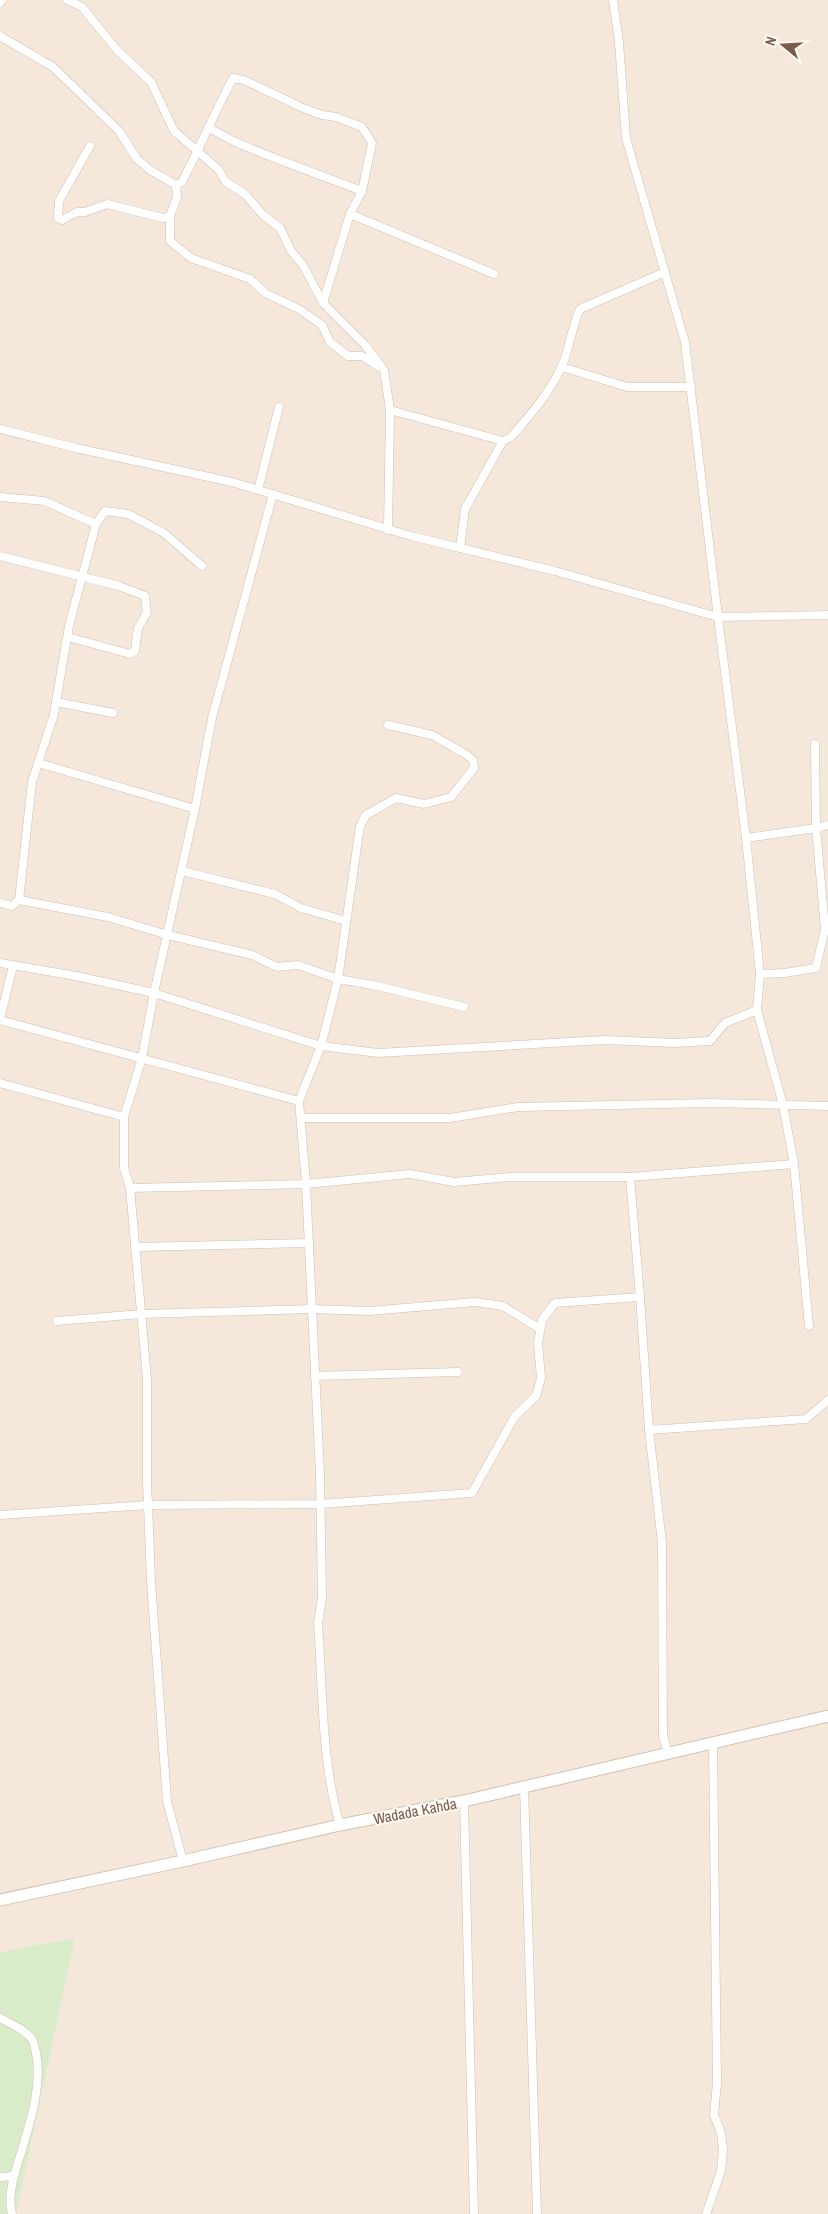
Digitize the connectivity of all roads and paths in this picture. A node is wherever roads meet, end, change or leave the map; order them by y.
1 (68, 0) edge
2 (613, 0) edge
3 (0, 36) edge
4 (208, 127) junction
5 (90, 146) dead end
6 (196, 150) junction
7 (176, 185) junction
8 (362, 191) junction
9 (350, 214) junction
10 (170, 216) junction
11 (665, 272) junction
12 (494, 274) dead end
13 (323, 303) junction
14 (562, 367) junction
15 (384, 370) junction
16 (691, 387) junction
17 (279, 406) dead end
18 (390, 410) junction
19 (0, 429) edge
20 (503, 441) junction
21 (258, 490) junction
22 (273, 494) junction
23 (0, 497) edge
24 (96, 524) junction
25 (388, 530) junction
26 (460, 548) junction
27 (0, 556) edge
28 (202, 566) dead end
29 (83, 577) junction
30 (828, 614) edge
31 (718, 617) junction
32 (68, 637) junction
33 (56, 702) junction
34 (113, 713) dead end
35 (388, 725) dead end
36 (815, 744) dead end
37 (38, 763) junction
38 (196, 810) junction
39 (828, 825) edge
40 (816, 828) junction
41 (746, 838) junction
42 (182, 871) junction
43 (19, 900) junction
44 (0, 903) edge
45 (346, 921) junction
46 (168, 935) junction
47 (0, 964) edge
48 (13, 966) junction
49 (760, 974) junction
50 (338, 979) junction
51 (154, 993) junction
52 (464, 1007) dead end
53 (757, 1010) junction
54 (0, 1019) edge
55 (321, 1046) junction
56 (142, 1058) junction
57 (0, 1083) edge
58 (299, 1100) junction
59 (783, 1105) junction
60 (828, 1106) edge
61 (124, 1117) junction
62 (301, 1118) junction
63 (794, 1164) junction
64 (630, 1177) junction
65 (306, 1184) junction
66 (130, 1188) junction
67 (309, 1243) junction
68 (135, 1247) junction
69 (640, 1297) junction
70 (312, 1309) junction
71 (141, 1314) junction
72 (57, 1320) dead end
73 (809, 1326) dead end
74 (540, 1329) junction
75 (458, 1372) dead end
76 (315, 1376) junction
77 (828, 1400) edge
78 (649, 1430) junction
79 (320, 1504) junction
80 (148, 1505) junction
81 (0, 1515) edge
82 (828, 1716) edge
83 (713, 1743) junction
84 (668, 1753) junction
85 (524, 1787) junction
86 (464, 1801) junction
87 (340, 1825) junction
88 (183, 1861) junction
89 (0, 1900) edge
90 (0, 2018) edge
91 (14, 2176) junction
92 (0, 2177) edge
93 (12, 2214) edge
94 (474, 2214) edge
95 (537, 2214) edge
96 (706, 2214) edge

1 - 6 street
2 - 11 street
3 - 7 street
4 - 6 street
4 - 8 street
4 - 8 street
5 - 10 street
6 - 7 street
6 - 13 street
7 - 10 street
8 - 9 street
9 - 12 street
9 - 13 street
10 - 15 street
11 - 14 street
11 - 16 street
13 - 15 street
14 - 16 street
14 - 20 street
15 - 18 street
16 - 31 street
17 - 21 street
18 - 20 street
18 - 25 street
19 - 21 street
20 - 26 street
21 - 22 street
22 - 25 street
22 - 38 street
23 - 24 street
24 - 28 street
24 - 29 street
25 - 26 street
26 - 31 street
27 - 29 street
29 - 32 street
29 - 32 street
30 - 31 street
31 - 41 street
32 - 33 street
33 - 34 street
33 - 37 street
35 - 45 street
36 - 40 street
37 - 38 street
37 - 43 street
38 - 42 street
39 - 40 street
40 - 41 street
40 - 49 street
41 - 49 street
42 - 45 street
42 - 46 street
43 - 44 street
43 - 46 street
45 - 50 street
46 - 50 street
46 - 51 street
47 - 48 street
48 - 51 street
48 - 54 street
49 - 53 street
50 - 52 street
50 - 55 street
51 - 55 street
51 - 56 street
53 - 55 street
53 - 59 street
54 - 56 street
55 - 58 street
56 - 58 street
56 - 61 street
57 - 61 street
58 - 62 street
59 - 60 street
59 - 62 street
59 - 63 street
61 - 66 street
62 - 65 street
63 - 64 street
63 - 73 street
64 - 65 street
64 - 69 street
65 - 66 street
65 - 67 street
66 - 68 street
67 - 68 street
67 - 70 street
68 - 71 street
69 - 74 street
69 - 78 street
70 - 71 street
70 - 74 street
70 - 76 street
71 - 72 street
71 - 80 street
74 - 79 street
75 - 76 street
76 - 79 street
77 - 78 street
78 - 84 street
79 - 80 street
79 - 87 street
80 - 81 street
80 - 88 street
82 - 83 main road, Wadada Kahda
83 - 84 main road, Wadada Kahda
83 - 96 street
84 - 85 main road, Wadada Kahda
85 - 86 main road, Wadada Kahda
85 - 95 street
86 - 87 main road, Wadada Kahda
86 - 94 street
87 - 88 main road, Wadada Kahda
88 - 89 main road, Wadada Kahda
90 - 91 street
91 - 92 street
91 - 93 street

